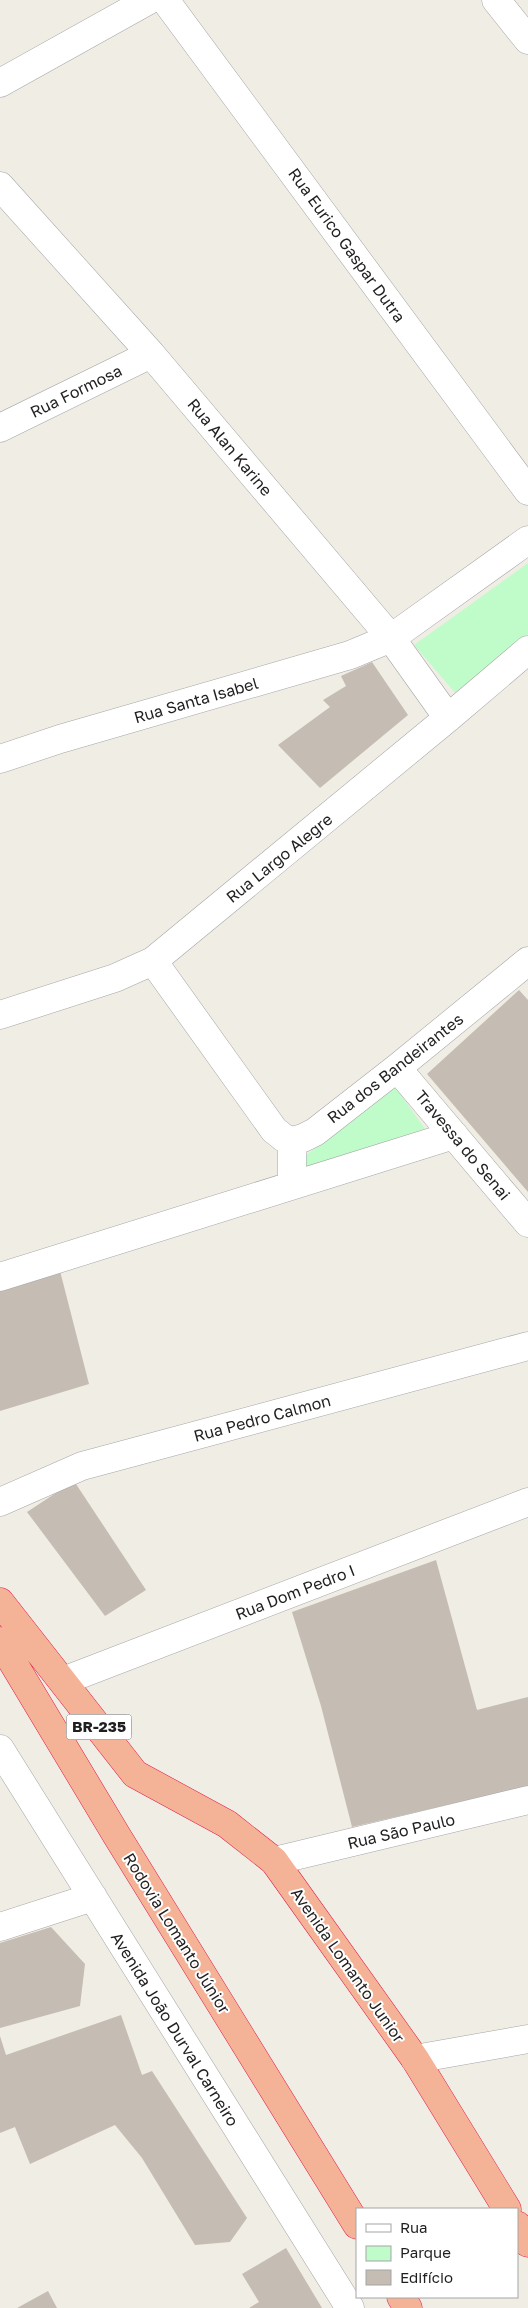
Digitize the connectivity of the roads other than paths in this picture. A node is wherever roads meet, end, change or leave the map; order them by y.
1 (149, 0) edge
2 (165, 0) edge
3 (496, 0) edge
4 (528, 40) edge
5 (0, 83) edge
6 (0, 186) edge
7 (151, 354) junction
8 (0, 428) edge
9 (528, 491) edge
10 (528, 540) edge
11 (390, 638) junction
12 (528, 650) edge
13 (448, 718) junction
14 (0, 759) edge
15 (153, 961) junction
16 (528, 961) edge
17 (0, 1015) edge
18 (397, 1068) junction
19 (454, 1135) junction
20 (292, 1140) junction
21 (292, 1184) junction
22 (528, 1222) edge
23 (0, 1277) edge
24 (528, 1346) edge
25 (0, 1502) edge
26 (528, 1502) edge
27 (0, 1602) edge
28 (0, 1640) edge
29 (63, 1681) junction
30 (0, 1749) edge
31 (7, 1774) edge
32 (528, 1800) edge
33 (274, 1861) junction
34 (93, 1896) junction
35 (0, 1927) edge
36 (528, 2039) edge
37 (415, 2060) junction
38 (506, 2208) edge
39 (356, 2223) edge
40 (518, 2227) edge
41 (528, 2243) edge
42 (350, 2308) edge

1 - 5 street
2 - 9 street, Rua Eurico Gaspar Dutra
3 - 4 street
6 - 7 street, Rua Alan Karine
7 - 8 street, Rua Formosa
7 - 11 street, Rua Alan Karine
10 - 11 street
11 - 13 street, Rua Alan Karine
11 - 14 street, Rua Santa Isabel
12 - 13 street, Rua Largo Alegre
13 - 15 street, Rua Largo Alegre
15 - 17 street, Rua Largo Alegre
15 - 20 street
16 - 18 street, Rua dos Bandeirantes
18 - 19 street, Travessa do Senai
18 - 20 street, Rua dos Bandeirantes
19 - 21 street
19 - 22 street, Travessa do Senai
20 - 21 street
21 - 23 street
24 - 25 street, Rua Pedro Calmon
26 - 29 street, Rua Dom Pedro I
27 - 29 highway, BR-235
28 - 39 highway, Rodovia Lomanto Júnior
29 - 33 highway, Avenida Lomanto Junior / BR-235
30 - 31 street, Avenida João Durval Carneiro
31 - 34 street, Avenida João Durval Carneiro
32 - 33 street, Rua São Paulo
33 - 37 highway, Avenida Lomanto Junior
34 - 35 street
34 - 42 street, Avenida João Durval Carneiro
36 - 37 street
37 - 38 highway, Avenida Lomanto Junior
40 - 41 highway

